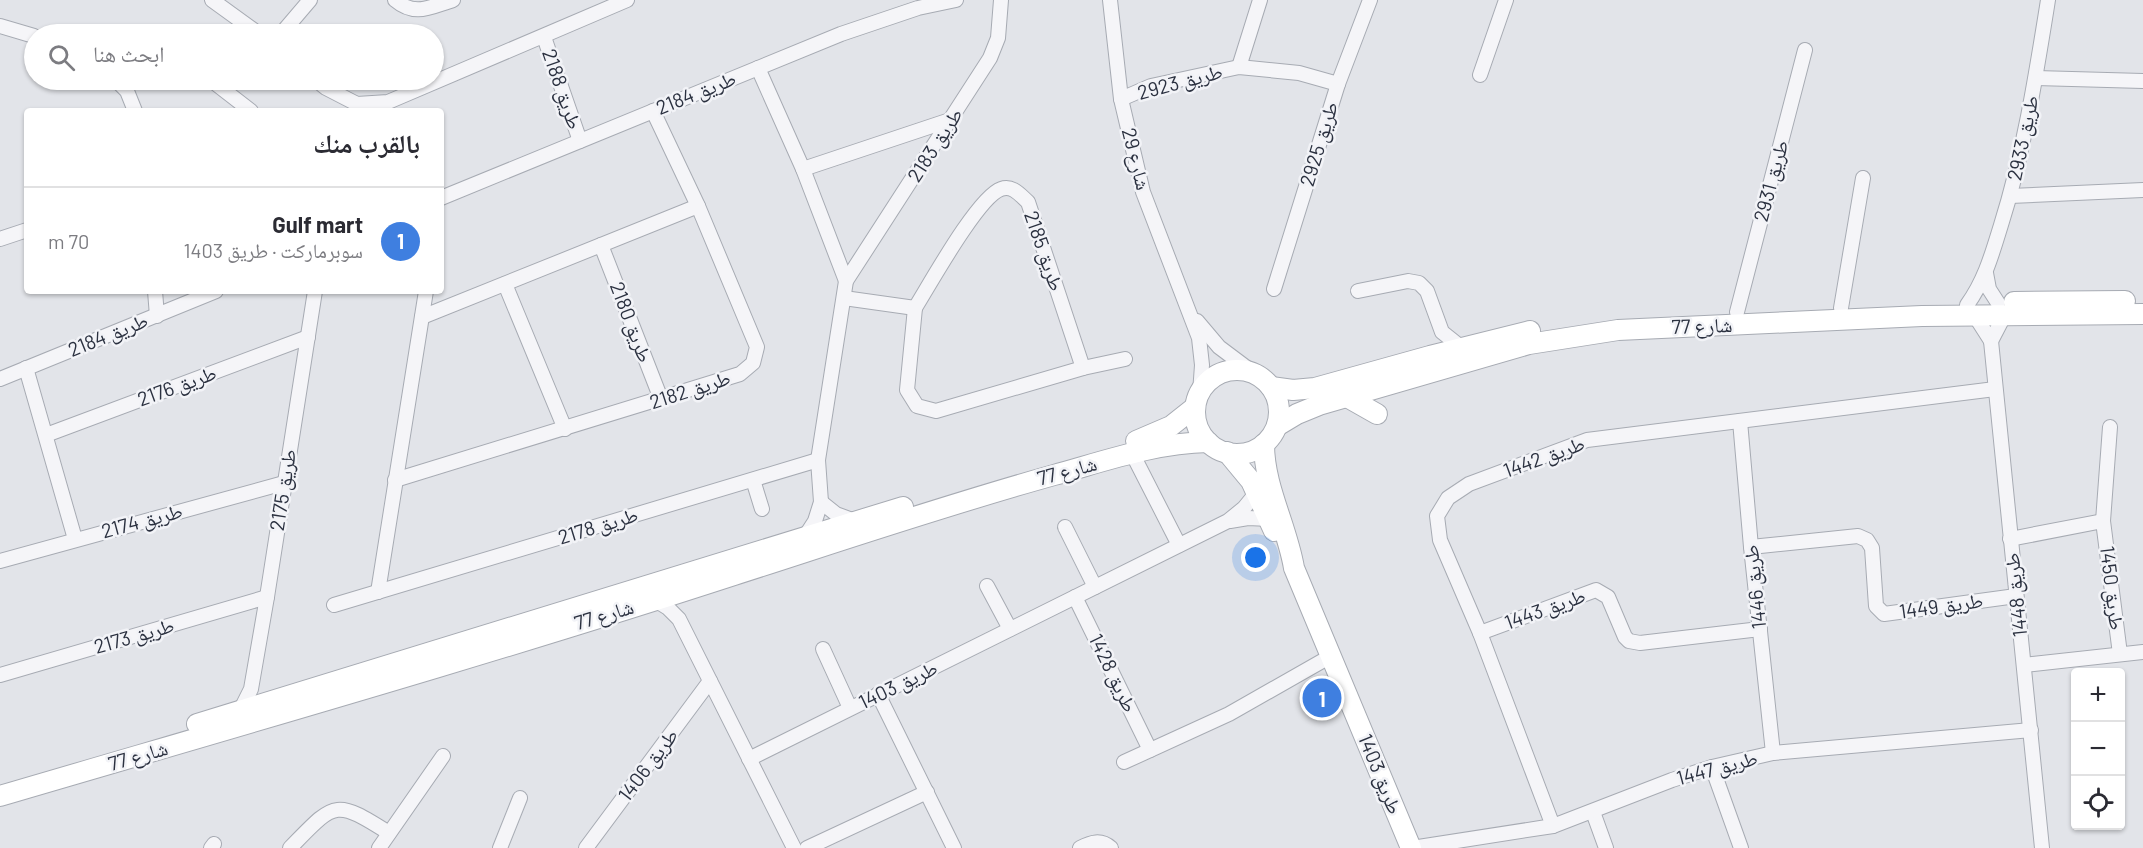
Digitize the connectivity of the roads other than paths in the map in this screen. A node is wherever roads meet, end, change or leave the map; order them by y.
1 (212, 0) edge
2 (310, 0) edge
3 (394, 0) edge
4 (453, 0) edge
5 (627, 0) edge
6 (956, 0) edge
7 (1001, 0) edge
8 (1260, 0) edge
9 (1370, 0) edge
10 (1506, 0) edge
11 (2048, 0) edge
12 (1108, 1) edge
13 (245, 24) edge
14 (290, 24) edge
15 (0, 26) edge
16 (24, 33) edge
17 (544, 37) junction
18 (1805, 50) dead end
19 (1239, 67) junction
20 (758, 68) junction
21 (1480, 75) dead end
22 (2036, 78) junction
23 (444, 79) edge
24 (2143, 81) edge
25 (1338, 84) junction
26 (127, 90) edge
27 (224, 90) edge
28 (330, 90) edge
29 (417, 90) edge
30 (1121, 99) junction
31 (134, 108) edge
32 (247, 108) edge
33 (653, 111) junction
34 (950, 120) junction
35 (580, 141) junction
36 (803, 169) junction
37 (1863, 178) dead end
38 (2143, 190) edge
39 (2010, 196) junction
40 (444, 197) edge
41 (698, 206) junction
42 (24, 231) edge
43 (0, 240) edge
44 (601, 245) junction
45 (1986, 273) junction
46 (846, 281) junction
47 (505, 284) junction
48 (1274, 289) dead end
49 (1358, 291) dead end
50 (154, 294) edge
51 (209, 294) edge
52 (315, 294) edge
53 (426, 294) edge
54 (843, 298) junction
55 (2143, 302) edge
56 (915, 308) junction
57 (1841, 308) junction
58 (2001, 309) junction
59 (1971, 310) junction
60 (1190, 312) junction
61 (1737, 312) junction
62 (2143, 314) edge
63 (158, 316) junction
64 (422, 317) junction
65 (1442, 332) junction
66 (308, 338) junction
67 (1991, 341) junction
68 (1462, 348) junction
69 (1430, 356) junction
70 (1125, 359) dead end
71 (26, 368) junction
72 (1083, 368) junction
73 (1255, 374) junction
74 (0, 379) edge
75 (1271, 387) junction
76 (1995, 389) junction
77 (1347, 397) junction
78 (662, 399) junction
79 (1198, 400) junction
80 (1377, 414) dead end
81 (1740, 421) junction
82 (1277, 426) junction
83 (2110, 427) dead end
84 (565, 429) junction
85 (46, 435) junction
86 (1208, 442) junction
87 (1264, 444) junction
88 (1227, 452) junction
89 (1132, 453) junction
90 (818, 460) junction
91 (395, 480) junction
92 (753, 480) junction
93 (284, 483) junction
94 (1257, 492) junction
95 (821, 502) junction
96 (762, 508) dead end
97 (1269, 519) junction
98 (855, 521) junction
99 (1228, 521) junction
100 (2103, 521) junction
101 (1065, 527) dead end
102 (804, 538) junction
103 (75, 539) junction
104 (2010, 539) junction
105 (1179, 545) junction
106 (1751, 548) junction
107 (0, 561) edge
108 (1294, 568) junction
109 (987, 586) dead end
110 (1095, 587) junction
111 (688, 590) junction
112 (378, 592) junction
113 (2016, 596) junction
114 (267, 597) junction
115 (1075, 597) junction
116 (655, 600) junction
117 (334, 605) dead end
118 (679, 619) junction
119 (1010, 629) junction
120 (1760, 629) junction
121 (1480, 633) junction
122 (823, 649) dead end
123 (2143, 652) edge
124 (2120, 654) junction
125 (1331, 656) junction
126 (0, 660) edge
127 (2024, 664) junction
128 (2, 675) edge
129 (710, 681) junction
130 (251, 689) junction
131 (878, 694) junction
132 (267, 703) junction
133 (850, 708) junction
134 (240, 711) junction
135 (2031, 730) junction
136 (1150, 750) junction
137 (1773, 753) junction
138 (444, 756) dead end
139 (749, 759) junction
140 (1124, 762) dead end
141 (1712, 767) junction
142 (0, 784) edge
143 (927, 792) junction
144 (0, 796) edge
145 (520, 798) dead end
146 (1593, 812) junction
147 (1553, 826) junction
148 (390, 833) junction
149 (290, 848) edge
150 (379, 848) edge
151 (500, 848) edge
152 (585, 848) edge
153 (794, 848) edge
154 (807, 848) edge
155 (954, 848) edge
156 (1080, 848) edge
157 (1111, 848) edge
158 (1411, 848) edge
159 (1606, 848) edge
160 (1741, 848) edge
161 (2042, 848) edge

1 - 13 street
2 - 14 street
3 - 4 street
5 - 17 street, طريق 2188
6 - 20 street, طريق 2184
7 - 34 street, طريق 2183
8 - 19 street, طريق 2923
9 - 25 street, طريق 2925
10 - 21 street
11 - 22 street, طريق 2933
12 - 30 street, شارع 29
15 - 16 street
17 - 23 street, طريق 2188
17 - 35 street, طريق 2188
18 - 61 street, طريق 2931
19 - 25 street, طريق 2923
19 - 30 street, طريق 2923
20 - 33 street, طريق 2184
20 - 36 street
22 - 24 street
22 - 39 street, طريق 2933
25 - 48 street, طريق 2925
26 - 31 street
27 - 32 street
28 - 29 street, طريق 2188
30 - 60 street, شارع 29
33 - 35 street, طريق 2184
33 - 41 street, طريق 2182
34 - 36 street
34 - 46 street, طريق 2183
35 - 40 street, طريق 2184
36 - 46 street
37 - 57 street
38 - 39 street
39 - 45 street, طريق 2933
41 - 44 street
41 - 78 street, طريق 2182
42 - 43 street
44 - 47 street
44 - 78 street, طريق 2180
45 - 58 street
45 - 59 street, طريق 2933
46 - 54 street, طريق 2183
47 - 64 street
47 - 84 street
49 - 65 street
50 - 63 street
51 - 63 street, طريق 2184
52 - 66 street, طريق 2175
53 - 64 street
54 - 56 street
54 - 90 street, طريق 2183
55 - 58 street, شارع 77
56 - 72 street, طريق 2185
56 - 72 street, طريق 2185
57 - 59 street, شارع 77
57 - 61 street, شارع 77
58 - 59 street, شارع 77
58 - 62 street, شارع 77
58 - 67 street
59 - 67 street, طريق 1448
59 - 77 street, شارع 77
60 - 73 street, شارع 29
60 - 79 street, شارع 29
61 - 68 street, شارع 77
63 - 71 street, طريق 2184
64 - 91 street
65 - 68 street
65 - 69 street
66 - 85 street, طريق 2176
66 - 93 street, طريق 2175
67 - 76 street, طريق 1448
68 - 69 street, شارع 77
69 - 75 street, شارع 77
70 - 72 street, طريق 2185
71 - 74 street, طريق 2184
71 - 85 street
73 - 75 street
73 - 79 street
75 - 82 street
76 - 81 street, طريق 1442
76 - 104 street, طريق 1448
77 - 80 street
77 - 82 street, شارع 77
78 - 84 street, طريق 2182
79 - 86 street
79 - 98 street, شارع 77
81 - 106 street, طريق 1446
81 - 121 street, طريق 1442
82 - 87 street
83 - 100 street, طريق 1450
84 - 91 street, طريق 2182
85 - 103 street
86 - 88 street
86 - 89 street, شارع 77
87 - 88 street
87 - 108 street, طريق 1403
88 - 94 street, طريق 1403
89 - 105 street
89 - 111 street, شارع 77
90 - 92 street, طريق 2178
90 - 95 street, طريق 2183
91 - 112 street
92 - 96 street
92 - 112 street, طريق 2178
93 - 103 street, طريق 2174
93 - 114 street, طريق 2175
94 - 97 street, طريق 1403
94 - 99 street, طريق 1403
95 - 98 street
95 - 102 street, طريق 2183
97 - 99 street, طريق 1403
97 - 108 street, طريق 1403
98 - 102 street, شارع 77
99 - 105 street, طريق 1403
100 - 104 street, طريق 1450
100 - 124 street, طريق 1450
101 - 110 street
102 - 132 street, شارع 77
103 - 107 street, طريق 2174
104 - 113 street, طريق 1448
105 - 110 street, طريق 1403
106 - 113 street, طريق 1449
106 - 120 street, طريق 1446
108 - 125 street, طريق 1403
109 - 119 street
110 - 115 street, طريق 1403
111 - 116 street, شارع 77
111 - 118 street
112 - 117 street, طريق 2178
113 - 127 street, طريق 1448
114 - 128 street, طريق 2173
114 - 130 street, طريق 2175
115 - 119 street, طريق 1403
115 - 136 street, طريق 1428
116 - 118 street
116 - 144 street, شارع 77
118 - 129 street
119 - 131 street, طريق 1403
120 - 121 street, طريق 1443
120 - 137 street, طريق 1446
121 - 147 street, طريق 1442
122 - 133 street, طريق 1403
123 - 124 street, طريق 1450
124 - 127 street, طريق 1450
125 - 136 street
125 - 158 street, طريق 1403
126 - 128 street
127 - 135 street, طريق 1448
129 - 139 street
129 - 152 street, طريق 1406
130 - 132 street
130 - 134 street, طريق 2175
131 - 133 street, طريق 1403
131 - 143 street
132 - 134 street, شارع 77
133 - 139 street, طريق 1403
134 - 142 street, شارع 77
135 - 137 street, طريق 1447
135 - 161 street, طريق 1448
136 - 140 street
137 - 141 street, طريق 1447
138 - 148 street
139 - 153 street
141 - 146 street, طريق 1447
141 - 160 street
143 - 154 street
143 - 155 street
145 - 151 street
146 - 147 street, طريق 1447
146 - 159 street
147 - 158 street, طريق 1447
148 - 149 street
148 - 150 street
156 - 157 street

